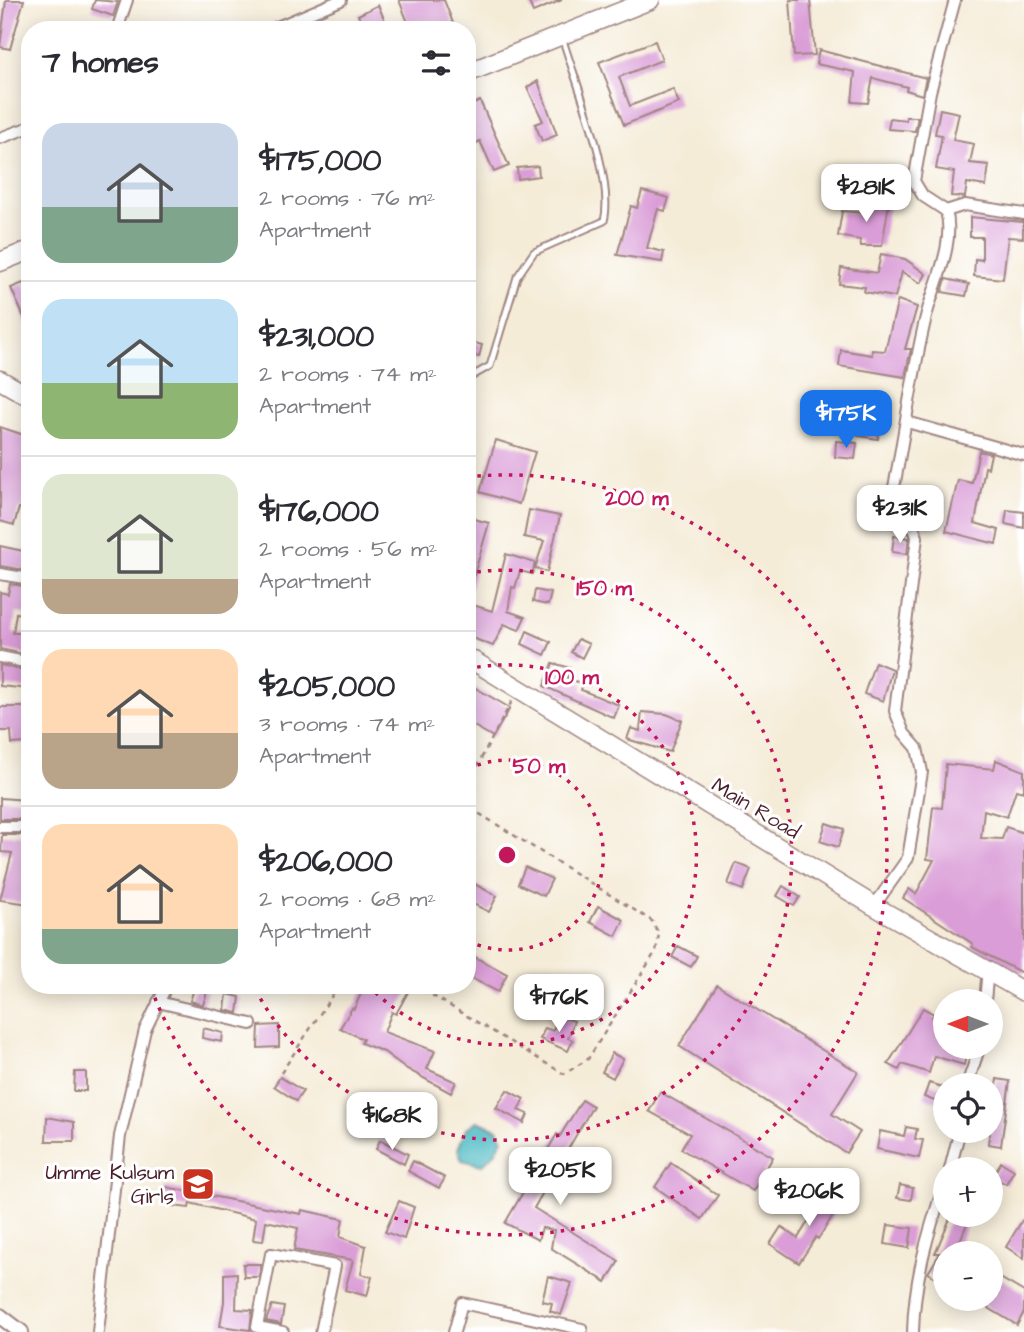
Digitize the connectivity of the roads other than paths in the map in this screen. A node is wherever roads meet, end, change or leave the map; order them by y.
1 (127, 0) edge
2 (341, 0) edge
3 (650, 0) edge
4 (955, 0) edge
5 (120, 21) edge
6 (291, 21) edge
7 (561, 35) junction
8 (476, 69) edge
9 (21, 130) edge
10 (0, 138) edge
11 (946, 211) junction
12 (1024, 214) edge
13 (21, 254) edge
14 (0, 262) edge
15 (476, 374) edge
16 (0, 380) edge
17 (21, 392) edge
18 (907, 422) junction
19 (1024, 455) edge
20 (0, 574) edge
21 (21, 578) edge
22 (0, 657) edge
23 (21, 661) edge
24 (476, 663) edge
25 (0, 827) edge
26 (21, 827) edge
27 (874, 906) junction
28 (988, 970) junction
29 (986, 989) edge
30 (1024, 992) edge
31 (162, 994) edge
32 (158, 1002) junction
33 (251, 1024) dead end
34 (933, 1217) edge
35 (0, 1316) edge
36 (583, 1329) dead end
37 (21, 1332) edge
38 (98, 1332) edge
39 (283, 1332) edge
40 (321, 1332) edge
41 (454, 1332) edge
42 (913, 1332) edge

1 - 5 street
2 - 6 street
3 - 7 main road
4 - 11 street
7 - 8 main road
7 - 15 lane
9 - 10 street
11 - 12 street
11 - 18 street
13 - 14 main road
16 - 17 main road
18 - 19 street
18 - 27 street
20 - 21 street
22 - 23 street
24 - 27 main road, Main Road
25 - 26 street
27 - 28 main road, Main Road
28 - 29 street
28 - 30 main road, Main Road
31 - 32 street
32 - 33 street
32 - 38 street
34 - 42 street
35 - 37 street
36 - 41 street
39 - 40 street

